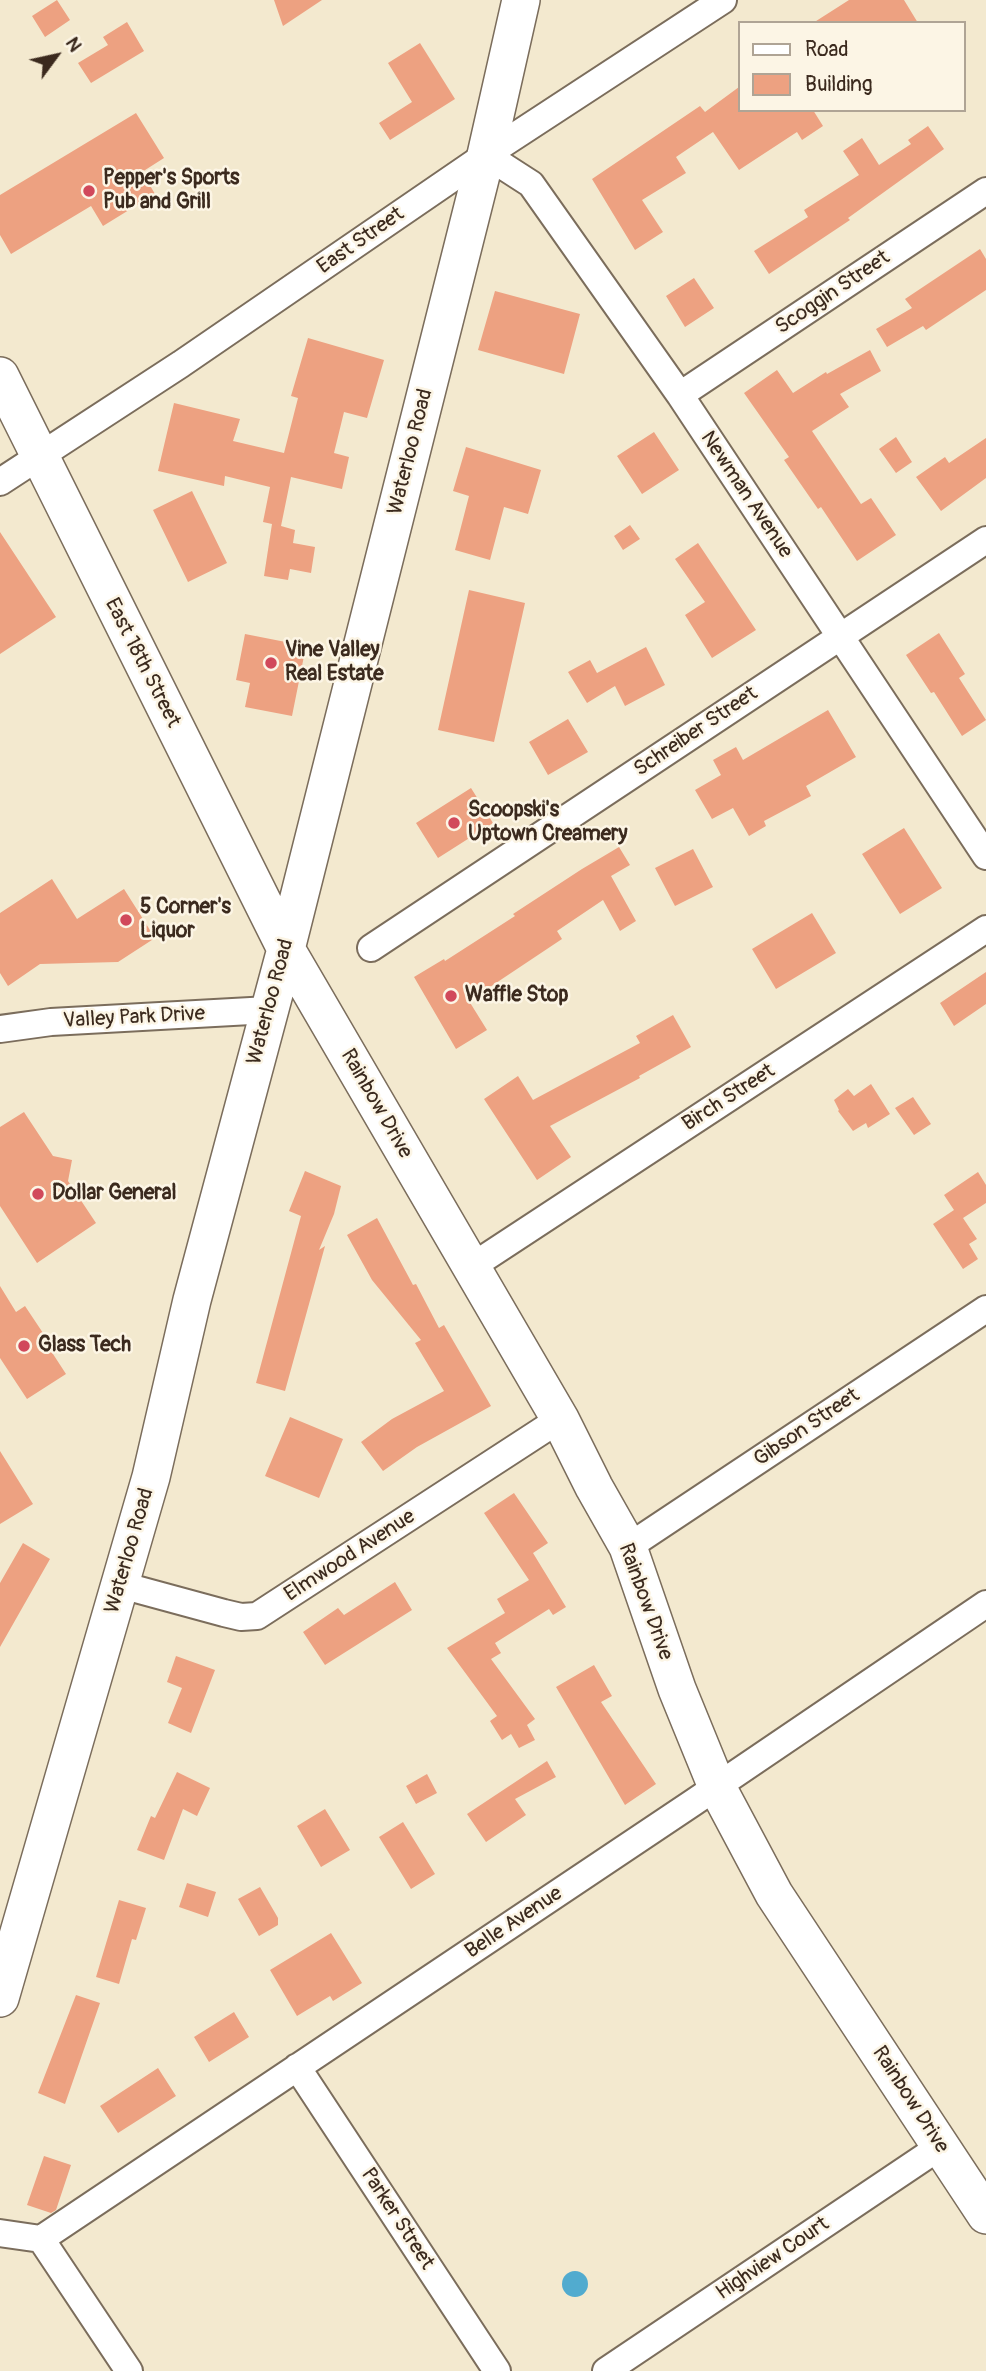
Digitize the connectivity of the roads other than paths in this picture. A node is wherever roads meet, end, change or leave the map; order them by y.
1 (521, 0) edge
2 (723, 0) edge
3 (486, 155) junction
4 (986, 191) edge
5 (0, 376) edge
6 (680, 395) junction
7 (40, 457) junction
8 (0, 482) edge
9 (986, 540) edge
10 (840, 636) junction
11 (986, 856) edge
12 (986, 929) edge
13 (371, 948) dead end
14 (286, 949) junction
15 (269, 1010) junction
16 (0, 1029) edge
17 (471, 1267) junction
18 (986, 1309) edge
19 (560, 1419) junction
20 (628, 1547) junction
21 (121, 1585) junction
22 (986, 1604) edge
23 (717, 1787) junction
24 (0, 1998) edge
25 (297, 2067) junction
26 (941, 2146) junction
27 (986, 2215) edge
28 (0, 2233) edge
29 (41, 2239) junction
30 (129, 2371) edge
31 (497, 2371) edge
32 (606, 2371) edge

1 - 3 main road, Waterloo Road
2 - 3 street, East Street
3 - 6 street, Newman Avenue
3 - 7 street, East Street
3 - 14 main road, Waterloo Road
4 - 6 street, Scoggin Street
5 - 7 main road, East 18th Street
6 - 10 street, Newman Avenue
7 - 8 street, East Street
7 - 14 main road, East 18th Street
9 - 10 street, Schreiber Street
10 - 11 street, Newman Avenue
10 - 13 street, Schreiber Street
12 - 17 street, Birch Street
14 - 15 main road, Waterloo Road
14 - 17 main road, Rainbow Drive
15 - 16 street, Valley Park Drive
15 - 21 main road, Waterloo Road
17 - 19 main road, Rainbow Drive
18 - 20 street, Gibson Street
19 - 20 main road, Rainbow Drive
19 - 21 street, Elmwood Avenue
20 - 23 main road, Rainbow Drive
21 - 24 main road, Waterloo Road
22 - 23 street, Belle Avenue
23 - 25 street, Belle Avenue
23 - 26 main road, Rainbow Drive
25 - 29 street, Belle Avenue
25 - 31 street, Parker Street
26 - 27 main road, Rainbow Drive
26 - 32 street, Highview Court
28 - 29 street
29 - 30 street

